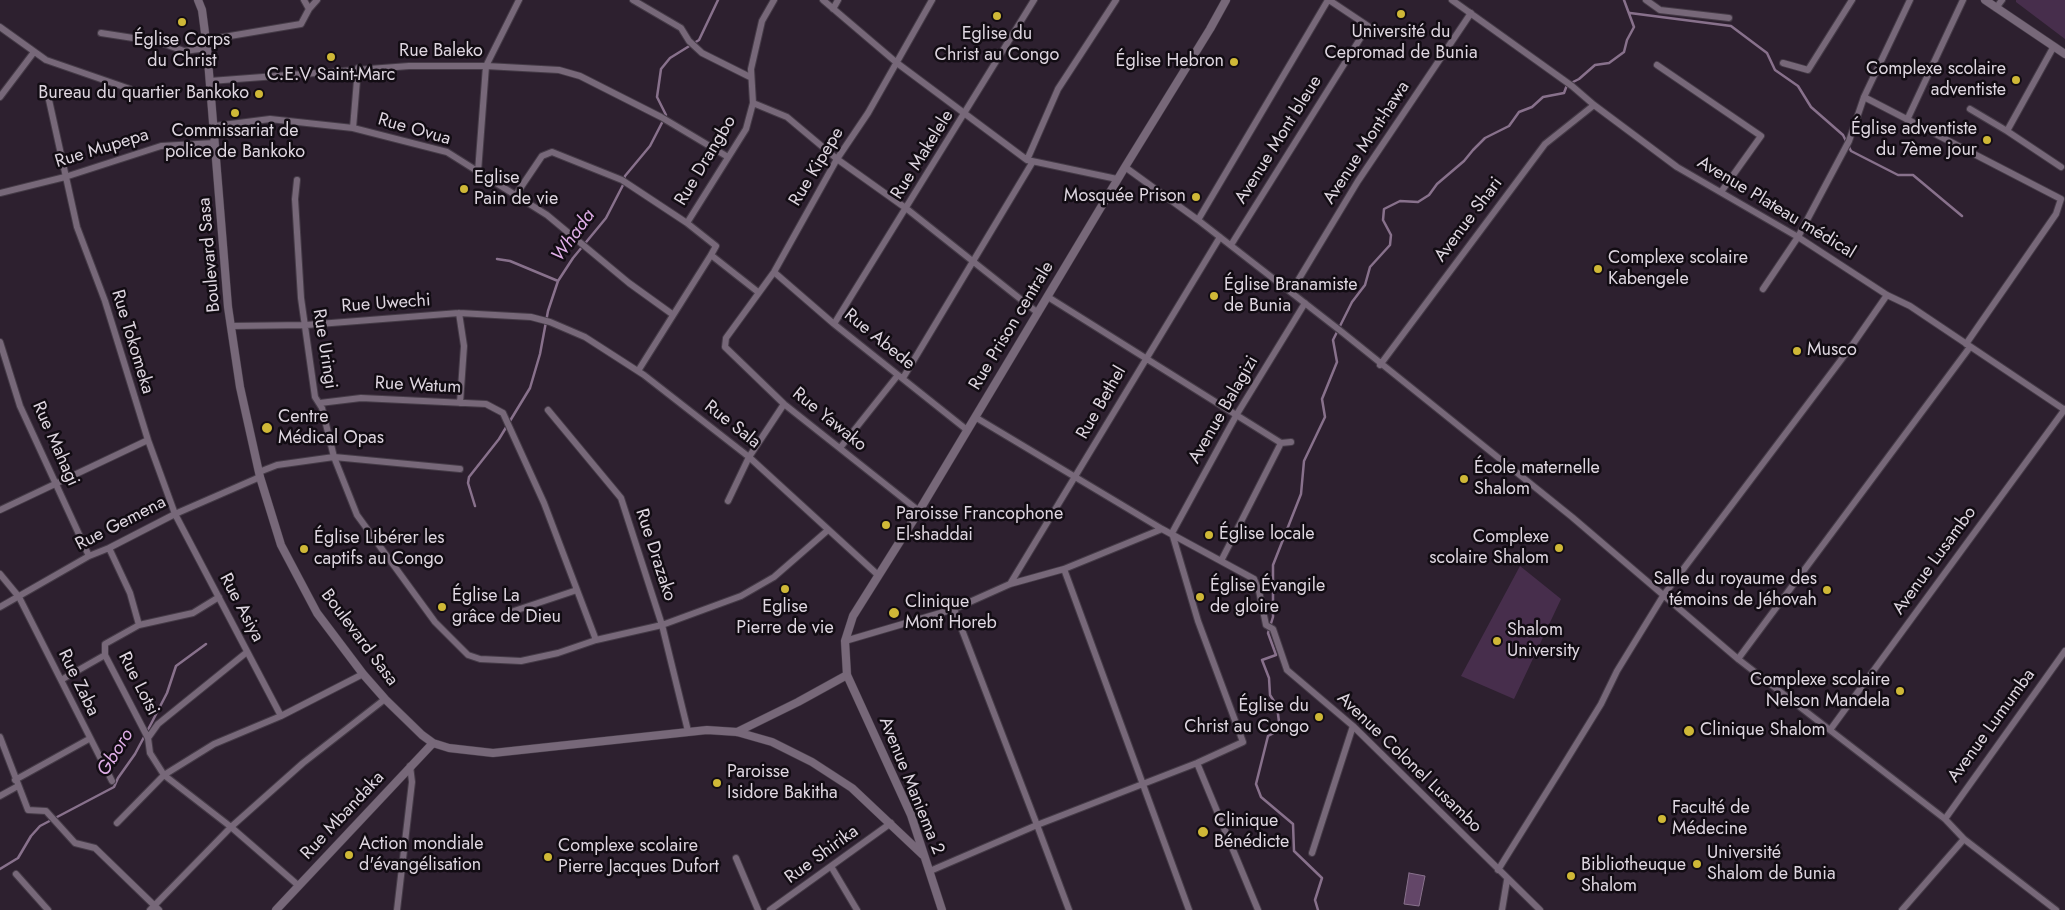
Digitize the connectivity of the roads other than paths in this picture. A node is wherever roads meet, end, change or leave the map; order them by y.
1 (198, 0) edge
2 (304, 0) edge
3 (317, 0) edge
4 (519, 0) edge
5 (635, 0) edge
6 (774, 0) edge
7 (823, 0) edge
8 (838, 0) edge
9 (932, 0) edge
10 (1034, 0) edge
11 (1116, 0) edge
12 (1226, 0) edge
13 (1329, 0) edge
14 (1646, 0) edge
15 (1852, 0) edge
16 (1910, 0) edge
17 (1963, 0) edge
18 (1985, 0) edge
19 (2002, 0) edge
20 (1456, 1) edge
21 (1996, 8) junction
22 (309, 9) junction
23 (833, 9) junction
24 (1471, 13) junction
25 (1729, 18) dead end
26 (0, 27) edge
27 (100, 33) dead end
28 (206, 44) junction
29 (2054, 46) junction
30 (34, 52) junction
31 (2065, 54) edge
32 (897, 63) junction
33 (1783, 63) dead end
34 (1657, 65) dead end
35 (486, 66) junction
36 (358, 68) junction
37 (750, 77) junction
38 (210, 81) junction
39 (130, 89) dead end
40 (0, 97) edge
41 (1864, 97) junction
42 (49, 100) dead end
43 (753, 103) junction
44 (1594, 105) junction
45 (1970, 109) dead end
46 (965, 115) junction
47 (1907, 120) junction
48 (215, 126) junction
49 (353, 128) junction
50 (2007, 131) junction
51 (215, 143) junction
52 (728, 157) junction
53 (837, 159) junction
54 (1029, 161) junction
55 (1124, 167) junction
56 (2061, 167) dead end
57 (478, 172) junction
58 (65, 177) junction
59 (1117, 179) junction
60 (297, 180) dead end
61 (1721, 192) junction
62 (0, 194) edge
63 (515, 196) junction
64 (907, 209) junction
65 (1198, 220) junction
66 (687, 223) junction
67 (1220, 237) junction
68 (1798, 237) junction
69 (1231, 245) junction
70 (711, 255) junction
71 (974, 262) junction
72 (774, 272) junction
73 (1763, 289) dead end
74 (758, 292) junction
75 (1291, 292) junction
76 (1887, 295) junction
77 (1048, 297) junction
78 (1305, 303) junction
79 (459, 313) junction
80 (1038, 313) junction
81 (672, 314) junction
82 (550, 322) joint
83 (834, 324) junction
84 (306, 325) junction
85 (232, 326) junction
86 (0, 342) edge
87 (1968, 346) junction
88 (725, 347) joint
89 (1144, 359) junction
90 (1380, 364) junction
91 (638, 371) junction
92 (900, 377) junction
93 (460, 403) junction
94 (320, 404) junction
95 (784, 404) junction
96 (2065, 409) edge
97 (548, 410) dead end
98 (1237, 414) junction
99 (975, 417) junction
100 (967, 430) junction
101 (148, 440) junction
102 (1291, 442) dead end
103 (1281, 443) junction
104 (840, 448) junction
105 (334, 457) junction
106 (749, 457) junction
107 (460, 469) dead end
108 (260, 474) junction
109 (1076, 478) junction
110 (56, 484) junction
111 (728, 501) dead end
112 (0, 510) edge
113 (919, 511) junction
114 (175, 514) junction
115 (1162, 529) junction
116 (828, 530) junction
117 (1172, 533) junction
118 (109, 548) junction
119 (88, 556) junction
120 (1221, 561) junction
121 (1064, 569) junction
122 (0, 574) edge
123 (878, 575) junction
124 (1010, 584) junction
125 (577, 590) junction
126 (1663, 596) junction
127 (19, 597) junction
128 (218, 597) junction
129 (0, 607) edge
130 (954, 609) junction
131 (514, 611) dead end
132 (139, 625) junction
133 (662, 625) junction
134 (596, 640) junction
135 (845, 641) junction
136 (2065, 651) edge
137 (247, 652) junction
138 (104, 655) junction
139 (1738, 659) junction
140 (363, 674) junction
141 (847, 675) junction
142 (61, 680) junction
143 (385, 699) junction
144 (281, 716) junction
145 (1353, 726) junction
146 (1830, 730) junction
147 (688, 731) junction
148 (737, 732) junction
149 (0, 737) edge
150 (148, 738) junction
151 (89, 739) junction
152 (434, 743) junction
153 (1197, 762) junction
154 (410, 766) junction
155 (164, 775) junction
156 (112, 781) dead end
157 (17, 783) junction
158 (1143, 784) junction
159 (0, 796) edge
160 (1945, 819) junction
161 (117, 823) dead end
162 (891, 823) junction
163 (1036, 825) junction
164 (231, 827) junction
165 (1964, 838) junction
166 (1312, 854) dead end
167 (923, 855) junction
168 (736, 858) dead end
169 (832, 868) junction
170 (1498, 870) junction
171 (930, 871) junction
172 (16, 874) dead end
173 (1508, 880) junction
174 (299, 886) junction
175 (154, 909) edge
176 (48, 910) edge
177 (276, 910) edge
178 (397, 910) edge
179 (758, 910) edge
180 (770, 910) edge
181 (857, 910) edge
182 (942, 910) edge
183 (1069, 910) edge
184 (1190, 910) edge
185 (1258, 910) edge
186 (1502, 910) edge
187 (1540, 910) edge
188 (1902, 910) edge
189 (2056, 910) edge

1 - 28 street, Boulevard Sasa
2 - 22 street
3 - 22 street
4 - 35 street
5 - 37 street
6 - 37 street, Rue Drangbo
7 - 23 street
8 - 23 street
9 - 32 street, Rue Kipepe
10 - 46 street, Rue Makelele
11 - 54 street
12 - 55 street, Rue Prison centrale
13 - 65 street
13 - 69 street, Avenue Mont bleue
14 - 25 street
15 - 33 street
16 - 41 street
17 - 47 street
18 - 21 street
19 - 21 street
20 - 24 street, Avenue Plateau médical
21 - 29 street
22 - 28 street
23 - 32 street
24 - 44 street, Avenue Plateau médical
24 - 75 street, Avenue Mont-hawa
26 - 30 street
27 - 28 street
28 - 38 street, Boulevard Sasa
29 - 31 street
29 - 50 street
30 - 39 street
30 - 40 street
32 - 46 street
32 - 53 street, Rue Kipepe
34 - 61 street
35 - 36 street, Rue Baleko
35 - 52 street, Rue Baleko
35 - 57 street
36 - 38 street, Rue Baleko
36 - 49 street
37 - 43 street, Rue Drangbo
38 - 48 street, Boulevard Sasa
41 - 47 street
41 - 68 street
42 - 58 street, Rue Tokomeka
43 - 52 street, Rue Drangbo
43 - 53 street
44 - 61 street, Avenue Plateau médical
44 - 90 street, Avenue Shari
45 - 50 street
46 - 54 street
46 - 64 street, Rue Makelele
47 - 87 street
48 - 49 street, Rue Ovua
48 - 51 street, Boulevard Sasa
49 - 57 street, Rue Ovua
50 - 56 street
51 - 58 street, Rue Mupepa
51 - 85 street, Boulevard Sasa
52 - 66 street, Rue Drangbo
53 - 64 street
53 - 72 street, Rue Kipepe
54 - 59 street
54 - 71 street
55 - 59 street, Rue Prison centrale
55 - 65 street
57 - 63 street, Rue Ovua
58 - 62 street, Rue Mupepa
58 - 101 street, Rue Tokomeka
59 - 77 street, Rue Prison centrale
60 - 84 street, Rue Uringi
61 - 68 street, Avenue Plateau médical
63 - 66 street
63 - 81 street, Rue Ovua
64 - 71 street
64 - 83 street, Rue Makelele
65 - 67 street
66 - 70 street
67 - 69 street
67 - 89 street, Rue Bethel
68 - 73 street
68 - 76 street, Avenue Plateau médical
69 - 75 street
70 - 74 street
70 - 81 street
71 - 80 street
71 - 92 street
72 - 74 street, Rue Kipepe
72 - 83 street, Rue Abede
74 - 88 street, Rue Kipepe
75 - 78 street
76 - 87 street, Avenue Plateau médical
76 - 126 street
77 - 80 street, Rue Prison centrale
77 - 89 street
78 - 90 street
78 - 98 street, Avenue Balagizi
79 - 82 street, Rue Uwechi
79 - 84 street, Rue Uwechi
79 - 93 street
80 - 99 street, Rue Prison centrale
81 - 91 street
82 - 91 street, Rue Sala
83 - 92 street, Rue Abede
84 - 85 street, Rue Uwechi
84 - 94 street, Rue Uringi
85 - 108 street, Boulevard Sasa
86 - 110 street, Rue Mahagi
87 - 96 street, Avenue Plateau médical
87 - 139 street
88 - 95 street, Rue Yawako
89 - 98 street
89 - 109 street, Rue Bethel
90 - 126 street
91 - 106 street, Rue Sala
92 - 100 street, Rue Abede
92 - 104 street
93 - 94 street, Rue Watum
93 - 125 street, Rue Watum
94 - 105 street, Rue Uringi
95 - 104 street, Rue Yawako
95 - 106 street
96 - 146 street, Avenue Lusambo
97 - 133 street, Rue Drazako
98 - 103 street
98 - 117 street, Avenue Balagizi
99 - 100 street, Rue Prison centrale
99 - 109 street
100 - 113 street, Rue Prison centrale
101 - 110 street
101 - 114 street, Rue Tokomeka
102 - 103 street
103 - 120 street
104 - 113 street, Rue Yawako
105 - 107 street, Rue Gemena
105 - 108 street, Rue Gemena
105 - 134 street, Rue Uringi
106 - 111 street
106 - 116 street, Rue Sala
108 - 114 street, Rue Gemena
108 - 140 street, Boulevard Sasa
109 - 115 street
109 - 124 street, Rue Bethel
110 - 112 street
110 - 119 street, Rue Mahagi
113 - 123 street, Rue Prison centrale
114 - 118 street, Rue Gemena
114 - 128 street, Rue Asiya
115 - 117 street
115 - 121 street
116 - 123 street, Rue Sala
116 - 133 street, Rue Uringi
117 - 120 street
117 - 153 street
118 - 119 street, Rue Gemena
118 - 132 street, Rue Lotsi
119 - 127 street, Rue Gemena
120 - 145 street, Avenue Colonel Lusambo
121 - 124 street
121 - 158 street
122 - 127 street, Rue Zaba
123 - 135 street, Rue Prison centrale
124 - 130 street
125 - 131 street
125 - 134 street
126 - 139 street
126 - 170 street
127 - 129 street, Rue Gemena
127 - 142 street, Rue Zaba
128 - 132 street
128 - 137 street, Rue Asiya
130 - 135 street
130 - 163 street
132 - 138 street, Rue Lotsi
133 - 134 street, Rue Uringi
133 - 147 street, Rue Drazako
135 - 141 street, Rue Prison centrale
136 - 160 street, Avenue Lumumba
137 - 144 street, Rue Asiya
137 - 150 street
138 - 142 street
138 - 150 street, Rue Lotsi
139 - 146 street
140 - 143 street, Boulevard Sasa
140 - 144 street
141 - 148 street, Boulevard Sasa
141 - 167 street, Avenue Maniema 2
142 - 151 street, Rue Zaba
143 - 152 street, Boulevard Sasa
143 - 164 street
144 - 155 street
145 - 166 street
145 - 170 street, Avenue Colonel Lusambo
146 - 160 street
147 - 148 street, Boulevard Sasa
147 - 152 street, Boulevard Sasa
148 - 162 street, Boulevard Sasa
149 - 157 street
150 - 155 street, Rue Lotsi
151 - 156 street, Rue Zaba
151 - 157 street
152 - 154 street, Rue Mbandaka
153 - 158 street
153 - 185 street
154 - 174 street, Rue Mbandaka
154 - 178 street
155 - 161 street
155 - 164 street, Rue Lotsi
157 - 159 street
157 - 175 street
158 - 163 street
158 - 184 street
160 - 165 street
162 - 167 street, Boulevard Sasa
162 - 169 street, Rue Shirika
163 - 171 street
163 - 183 street
164 - 174 street, Rue Lotsi
164 - 175 street
165 - 188 street
165 - 189 street
167 - 171 street, Avenue Maniema 2
168 - 179 street
169 - 180 street, Rue Shirika
169 - 181 street
170 - 173 street, Avenue Colonel Lusambo
171 - 182 street, Avenue Maniema 2
172 - 176 street
173 - 186 street
173 - 187 street, Avenue Colonel Lusambo
174 - 177 street, Rue Mbandaka

